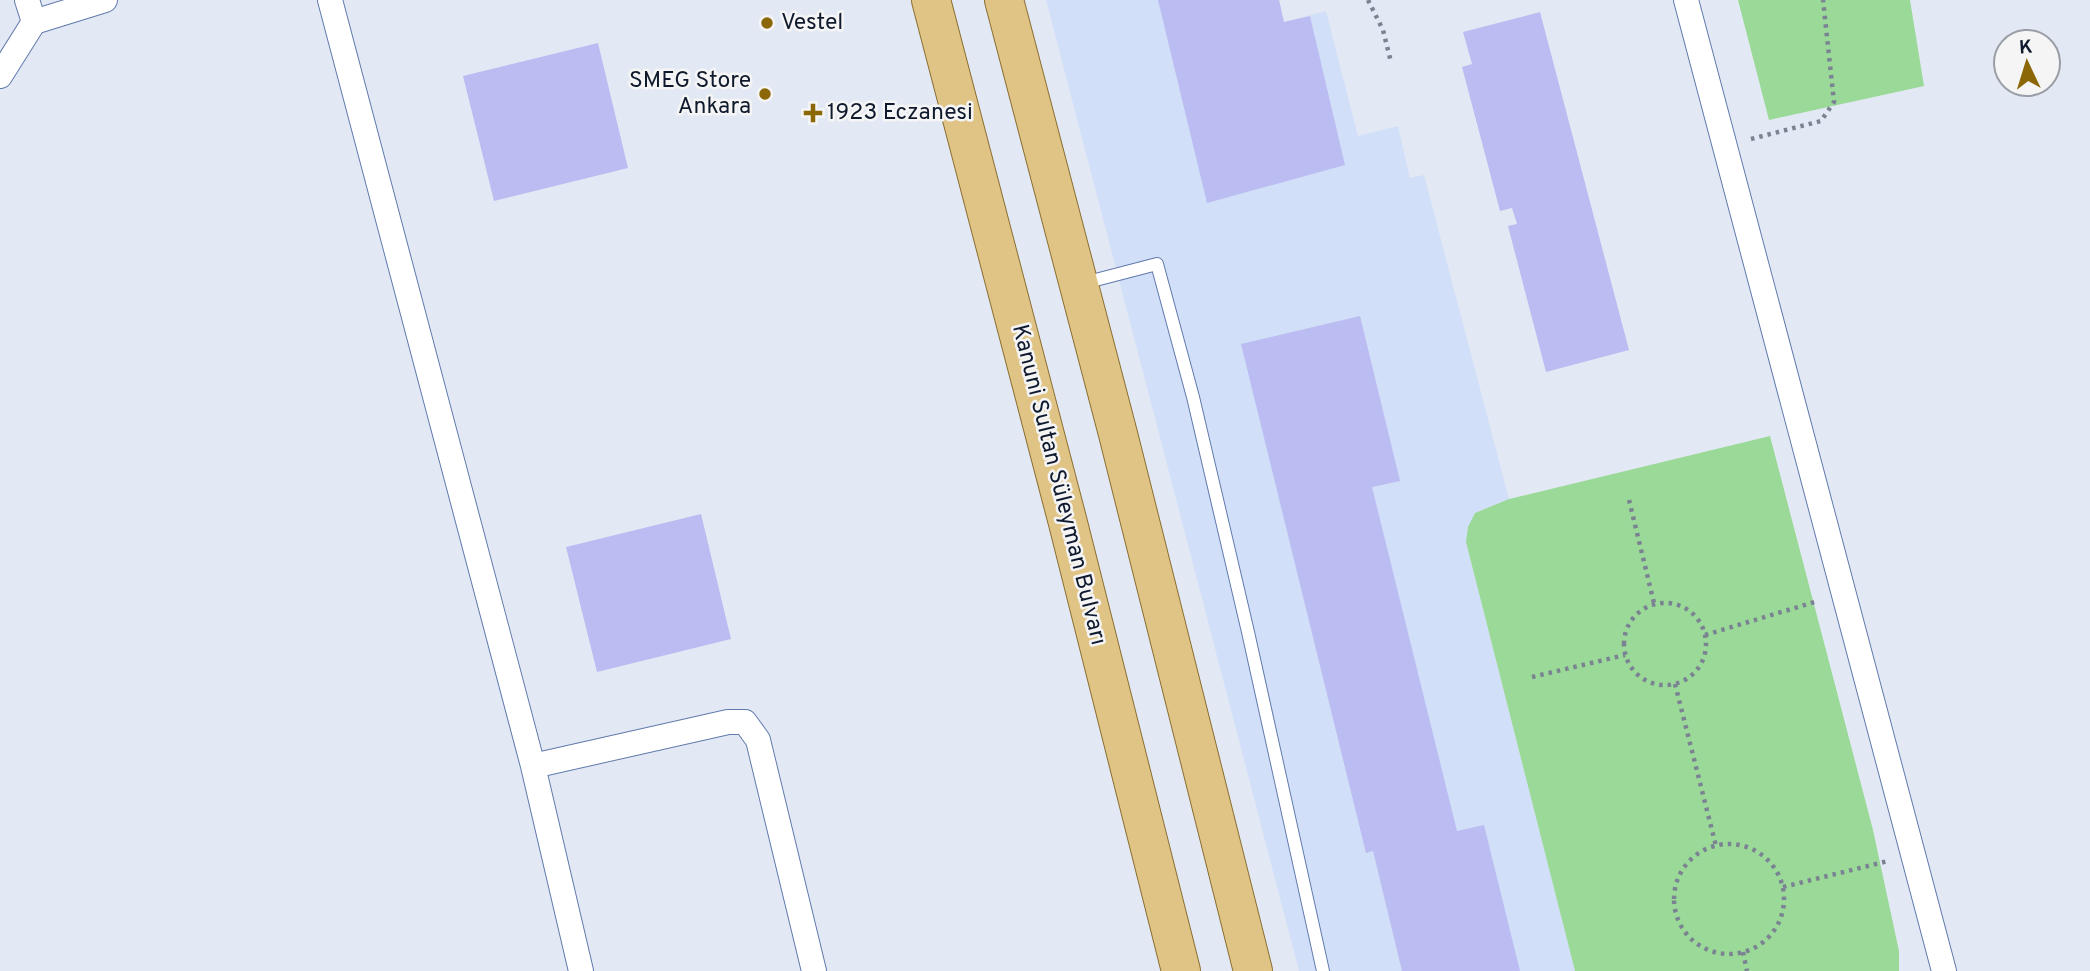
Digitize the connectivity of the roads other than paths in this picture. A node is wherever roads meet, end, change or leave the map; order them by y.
1 (105, 0) edge
2 (330, 0) edge
3 (931, 0) edge
4 (1004, 0) edge
5 (1686, 0) edge
6 (31, 11) edge
7 (0, 76) edge
8 (1079, 285) junction
9 (533, 766) junction
10 (581, 971) edge
11 (814, 971) edge
12 (1181, 971) edge
13 (1253, 971) edge
14 (1322, 971) edge
15 (1944, 971) edge

1 - 6 street
2 - 9 street
3 - 12 main road, Kanuni Sultan Süleyman Bulvarı
4 - 8 main road
5 - 15 street
6 - 7 street
8 - 13 main road
8 - 14 lane
9 - 10 street
9 - 11 street

